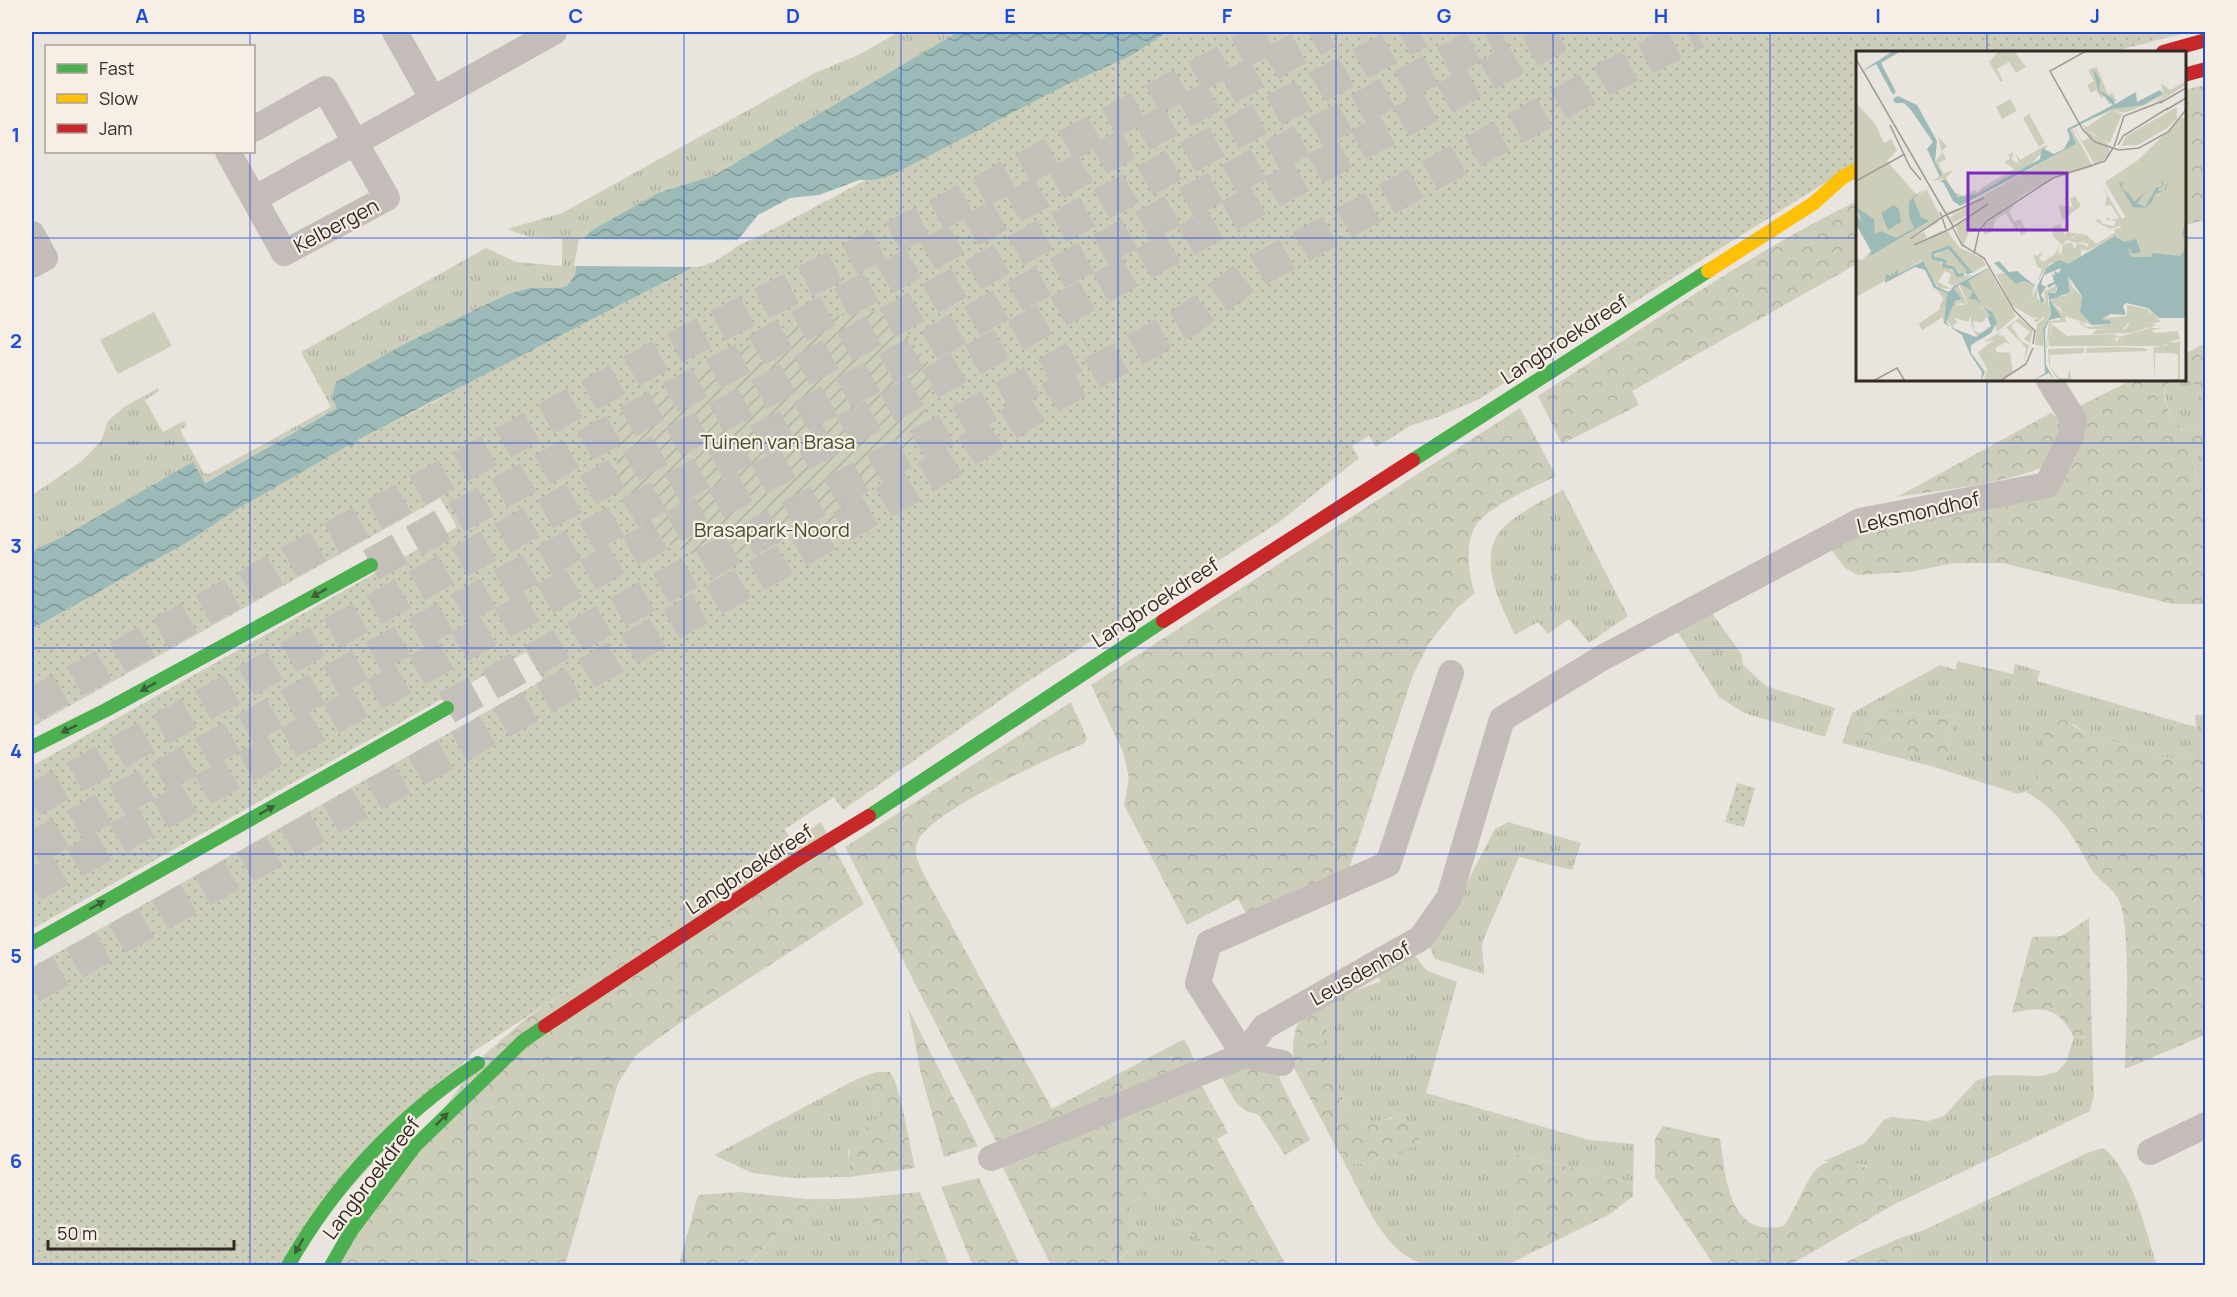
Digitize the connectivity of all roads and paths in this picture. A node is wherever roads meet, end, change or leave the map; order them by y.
1 (395, 32) edge
2 (554, 32) edge
3 (2205, 40) edge
4 (2166, 51) edge
5 (2205, 69) edge
6 (2186, 74) edge
7 (432, 99) junction
8 (255, 128) edge
9 (356, 142) junction
10 (229, 153) edge
11 (1856, 170) edge
12 (1850, 192) dead end
13 (254, 199) junction
14 (1814, 203) junction
15 (32, 234) edge
16 (32, 265) edge
17 (2050, 381) edge
18 (370, 565) tunnel mouth
19 (1660, 627) joint
20 (1451, 673) dead end
21 (447, 708) tunnel mouth
22 (32, 747) edge
23 (32, 943) edge
24 (522, 1041) junction
25 (1244, 1054) junction
26 (1282, 1063) dead end
27 (2205, 1125) edge
28 (2150, 1152) dead end
29 (991, 1158) dead end
30 (288, 1266) edge
31 (331, 1266) edge

1 - 7 street
2 - 7 street
3 - 4 main road
5 - 6 main road
7 - 9 street
8 - 9 street, Kelbergen
9 - 13 street
9 - 13 street, Kelbergen
10 - 13 street, Kelbergen
11 - 14 main road, Langbroekdreef
12 - 14 main road, Langbroekdreef
14 - 24 main road, Langbroekdreef
15 - 16 street
17 - 19 street, Leksmondhof
18 -> 22 main road
19 - 25 street, Leusdenhof
20 - 25 street
23 -> 21 main road
24 -> 30 main road, Langbroekdreef
31 -> 24 main road, Langbroekdreef
25 - 26 street
25 - 29 street
27 - 28 street

